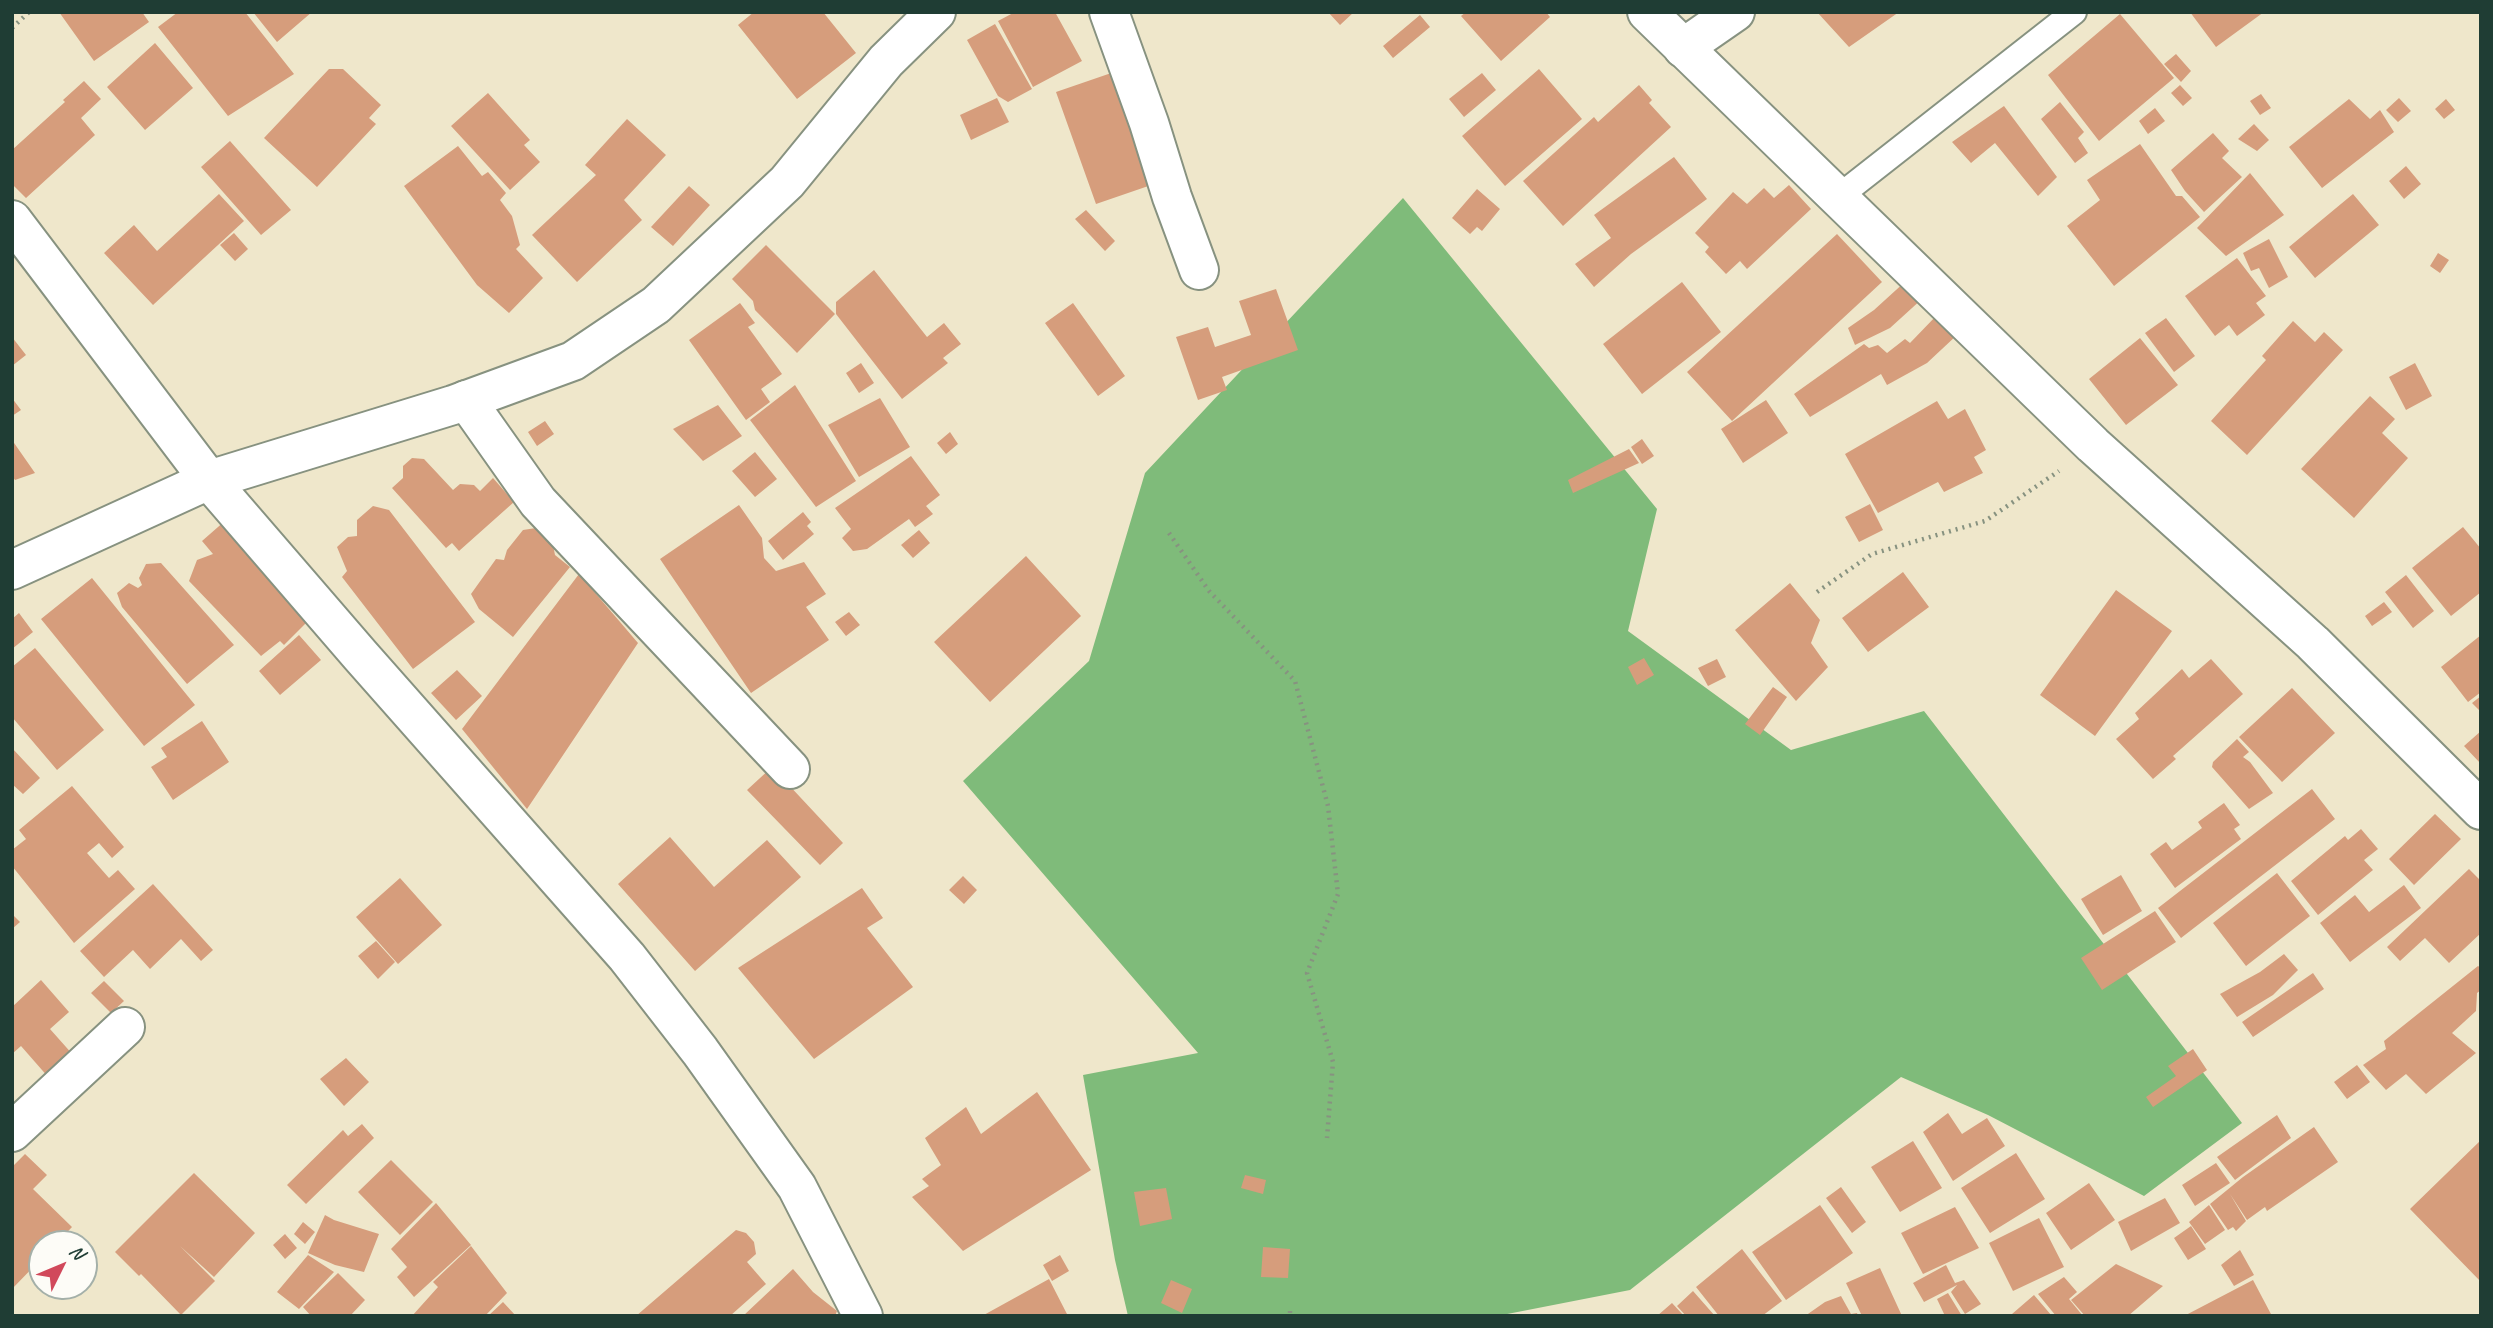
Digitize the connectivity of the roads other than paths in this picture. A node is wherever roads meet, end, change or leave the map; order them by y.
1 (936, 12) edge
2 (1109, 12) edge
3 (1647, 12) edge
4 (1735, 12) edge
5 (2074, 12) edge
6 (1684, 48) junction
7 (1837, 198) junction
8 (12, 220) edge
9 (1199, 270) dead end
10 (466, 400) junction
11 (209, 480) junction
12 (12, 570) edge
13 (790, 769) dead end
14 (2481, 810) edge
15 (125, 1027) dead end
16 (12, 1132) edge
17 (863, 1316) edge

1 - 10 street
2 - 9 street
3 - 6 street
4 - 6 street
5 - 7 lane
6 - 7 street
7 - 14 street
8 - 11 street
10 - 11 street
10 - 13 street
11 - 12 street
11 - 17 street
15 - 16 street

